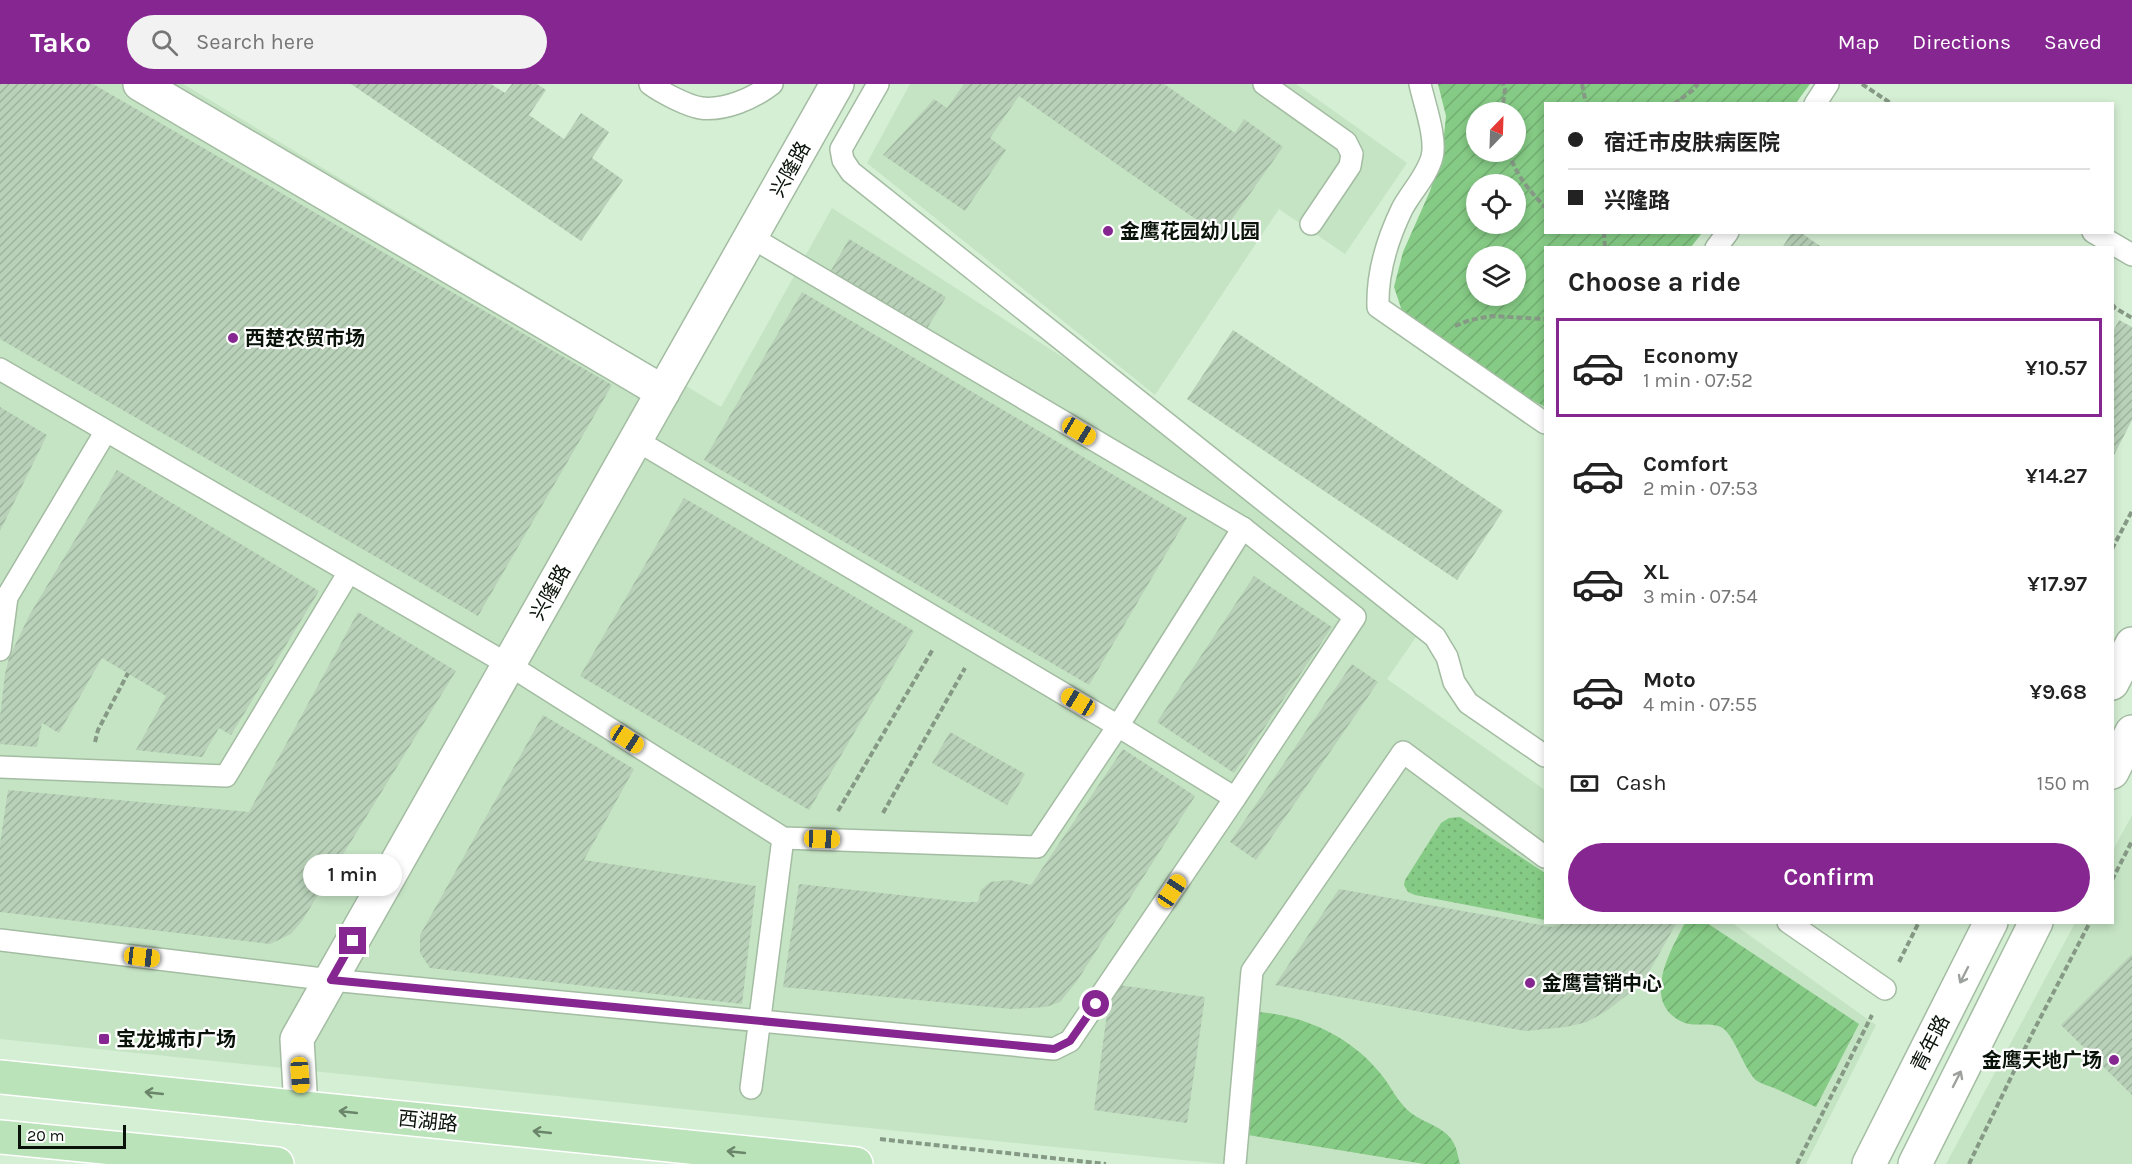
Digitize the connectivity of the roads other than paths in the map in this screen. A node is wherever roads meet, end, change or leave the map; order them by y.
1 (140, 84) edge
2 (650, 84) edge
3 (772, 84) edge
4 (837, 84) edge
5 (878, 84) edge
6 (1264, 84) edge
7 (1420, 84) edge
8 (1828, 84) edge
9 (1816, 102) edge
10 (1311, 224) dead end
11 (2096, 234) edge
12 (751, 237) junction
13 (2132, 255) edge
14 (0, 369) edge
15 (663, 392) junction
16 (1544, 422) edge
17 (106, 431) junction
18 (636, 441) junction
19 (1243, 528) junction
20 (349, 572) junction
21 (2132, 644) edge
22 (0, 650) edge
23 (509, 665) junction
24 (2114, 679) edge
25 (1118, 726) junction
26 (2132, 732) edge
27 (1544, 755) edge
28 (0, 767) edge
29 (2114, 768) edge
30 (1235, 798) junction
31 (783, 838) junction
32 (1544, 856) edge
33 (1791, 924) edge
34 (1990, 924) edge
35 (2035, 924) edge
36 (0, 940) edge
37 (331, 980) junction
38 (1885, 989) road end
39 (759, 1021) junction
40 (0, 1077) edge
41 (751, 1088) dead end
42 (302, 1108) junction
43 (1894, 1114) junction
44 (1931, 1131) junction
45 (0, 1137) edge
46 (73, 1154) edge
47 (277, 1164) edge
48 (856, 1164) edge
49 (1235, 1164) edge
50 (1861, 1164) edge
51 (1869, 1164) edge
52 (1914, 1164) edge
53 (1920, 1164) edge

1 - 15 street
2 - 3 lane
4 - 12 street, 兴隆路
5 - 27 lane
6 - 10 lane
7 - 16 lane
8 - 9 lane
11 - 13 lane
12 - 15 street, 兴隆路
12 - 19 lane
14 - 17 lane
15 - 18 street, 兴隆路
17 - 20 lane
17 - 22 lane
18 - 23 street, 兴隆路
18 - 25 lane
19 - 25 lane
19 - 30 lane
20 - 23 lane
20 - 28 lane
21 - 24 street
23 - 31 lane
23 - 37 street, 兴隆路
25 - 30 lane
25 - 31 lane
26 - 29 street
30 - 39 lane
31 - 39 lane
32 - 49 lane
33 - 38 lane
34 -> 43 street, 青年路
44 -> 35 street, 青年路
36 - 37 lane
37 - 39 lane
37 - 42 street, 兴隆路
39 - 41 lane
42 -> 40 main road, 西湖路
48 -> 42 main road, 西湖路
43 - 50 street
43 - 51 street, 青年路
44 - 52 street, 青年路
44 - 53 street
45 - 46 main road
46 - 47 main road

